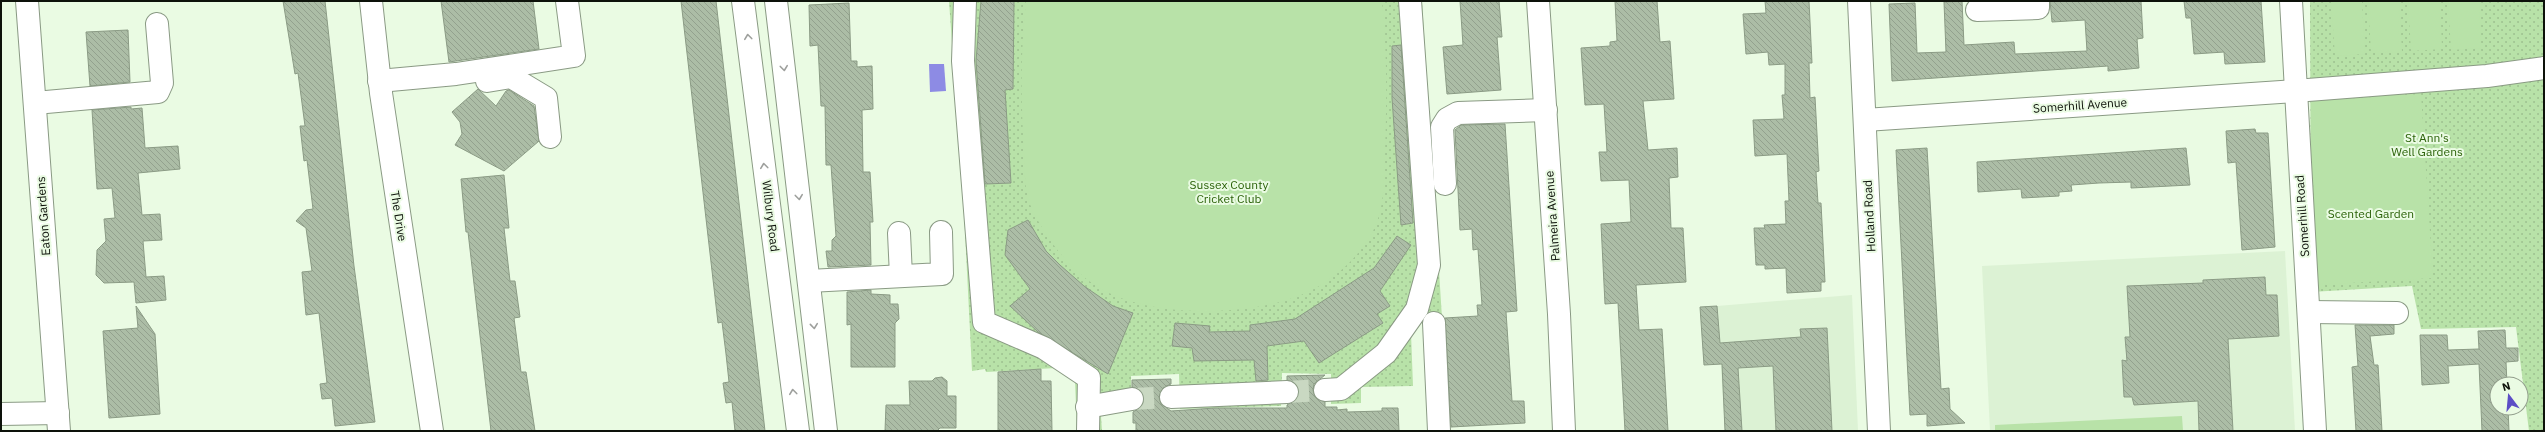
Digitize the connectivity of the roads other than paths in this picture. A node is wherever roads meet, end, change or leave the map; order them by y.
1 (27, 1) edge
2 (371, 1) edge
3 (567, 1) edge
4 (743, 1) edge
5 (776, 1) edge
6 (965, 1) edge
7 (1410, 1) edge
8 (1538, 1) edge
9 (1859, 1) edge
10 (2038, 1) edge
11 (2291, 1) edge
12 (1977, 10) dead end
13 (156, 24) dead end
14 (2544, 68) edge
15 (380, 87) junction
16 (2295, 91) junction
17 (35, 103) junction
18 (1546, 110) junction
19 (1864, 120) junction
20 (550, 137) dead end
21 (1445, 184) dead end
22 (941, 232) dead end
23 (899, 233) dead end
24 (901, 276) junction
25 (809, 281) junction
26 (2309, 312) junction
27 (2397, 313) dead end
28 (1434, 322) dead end
29 (1325, 390) tunnel mouth
30 (1287, 392) tunnel mouth
31 (1171, 397) tunnel mouth
32 (1132, 398) tunnel mouth
33 (1087, 406) junction
34 (1, 414) edge
35 (58, 422) edge
36 (432, 431) edge
37 (798, 431) edge
38 (826, 431) edge
39 (1088, 431) edge
40 (1439, 431) edge
41 (1564, 431) edge
42 (1879, 431) edge
43 (2315, 431) edge

1 - 17 street, Eaton Gardens
2 - 15 street, The Drive
3 - 15 street
37 -> 4 street, Wilbury Road
5 -> 25 street
6 - 33 street
7 - 29 street
8 - 18 street, Palmeira Avenue
9 - 19 street, Holland Road
10 - 12 street
11 - 16 street, Somerhill Road
13 - 17 street
14 - 16 street, Somerhill Avenue
15 - 20 street
15 - 36 street, The Drive
16 - 19 street, Somerhill Avenue
16 - 26 street, Somerhill Road
17 - 35 street, Eaton Gardens
18 - 21 street
18 - 41 street, Palmeira Avenue
19 - 42 street, Holland Road
22 - 24 street
23 - 24 street
24 - 25 street
25 -> 38 street
26 - 27 street
26 - 43 street, Somerhill Road
28 - 40 street
30 - 31 street
32 - 33 street
33 - 39 street
34 - 35 street

